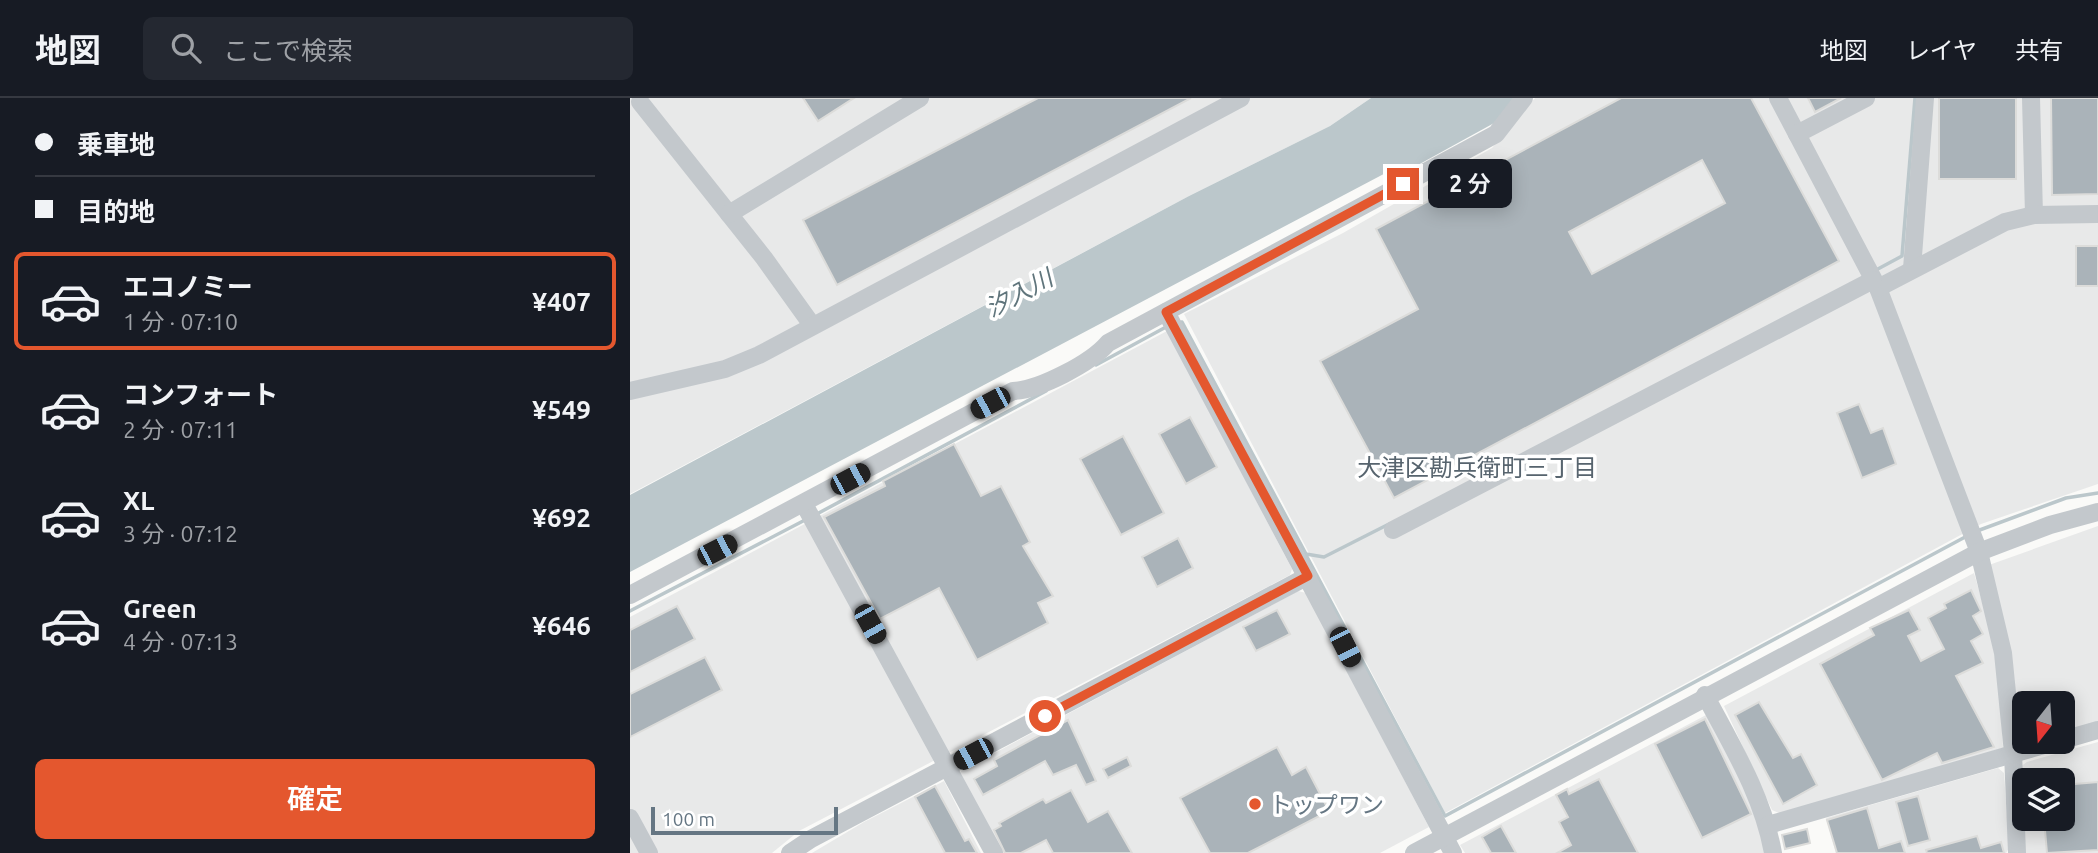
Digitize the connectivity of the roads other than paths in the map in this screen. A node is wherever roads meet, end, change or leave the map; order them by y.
1 (920, 98) edge
2 (1241, 98) edge
3 (1524, 98) edge
4 (1778, 98) edge
5 (1866, 98) edge
6 (1924, 98) edge
7 (2031, 98) edge
8 (639, 104) edge
9 (1797, 134) junction
10 (729, 214) junction
11 (2098, 214) edge
12 (2034, 215) junction
13 (1912, 269) junction
14 (1875, 284) junction
15 (1166, 312) junction
16 (813, 325) junction
17 (630, 391) edge
18 (804, 504) junction
19 (2098, 512) edge
20 (1393, 530) dead end
21 (1974, 539) junction
22 (1308, 576) junction
23 (630, 595) edge
24 (1705, 695) junction
25 (2098, 730) edge
26 (2076, 736) edge
27 (2012, 743) edge
28 (2012, 753) edge
29 (2013, 754) edge
30 (949, 767) junction
31 (630, 818) edge
32 (1768, 825) junction
33 (1449, 845) edge
34 (649, 853) edge
35 (790, 853) edge
36 (994, 853) edge
37 (1414, 853) edge
38 (1773, 853) edge
39 (2017, 853) edge

1 - 10 street
2 - 16 street
3 - 15 street
4 - 9 street
5 - 9 street
6 - 13 street
7 - 12 street
8 - 10 street
9 - 14 street
10 - 16 street
11 - 12 street
12 - 13 street
13 - 14 street
14 - 20 street
14 - 21 street
15 - 18 street
15 - 22 street
16 - 17 street
18 - 23 street
18 - 30 street
19 - 21 street
21 - 24 street
21 - 27 street
22 - 30 street
22 - 33 street
24 - 32 street
24 - 33 street
25 - 26 street
28 - 32 street
29 - 39 street
30 - 35 street
30 - 36 street
31 - 34 street
32 - 38 street
33 - 37 street

